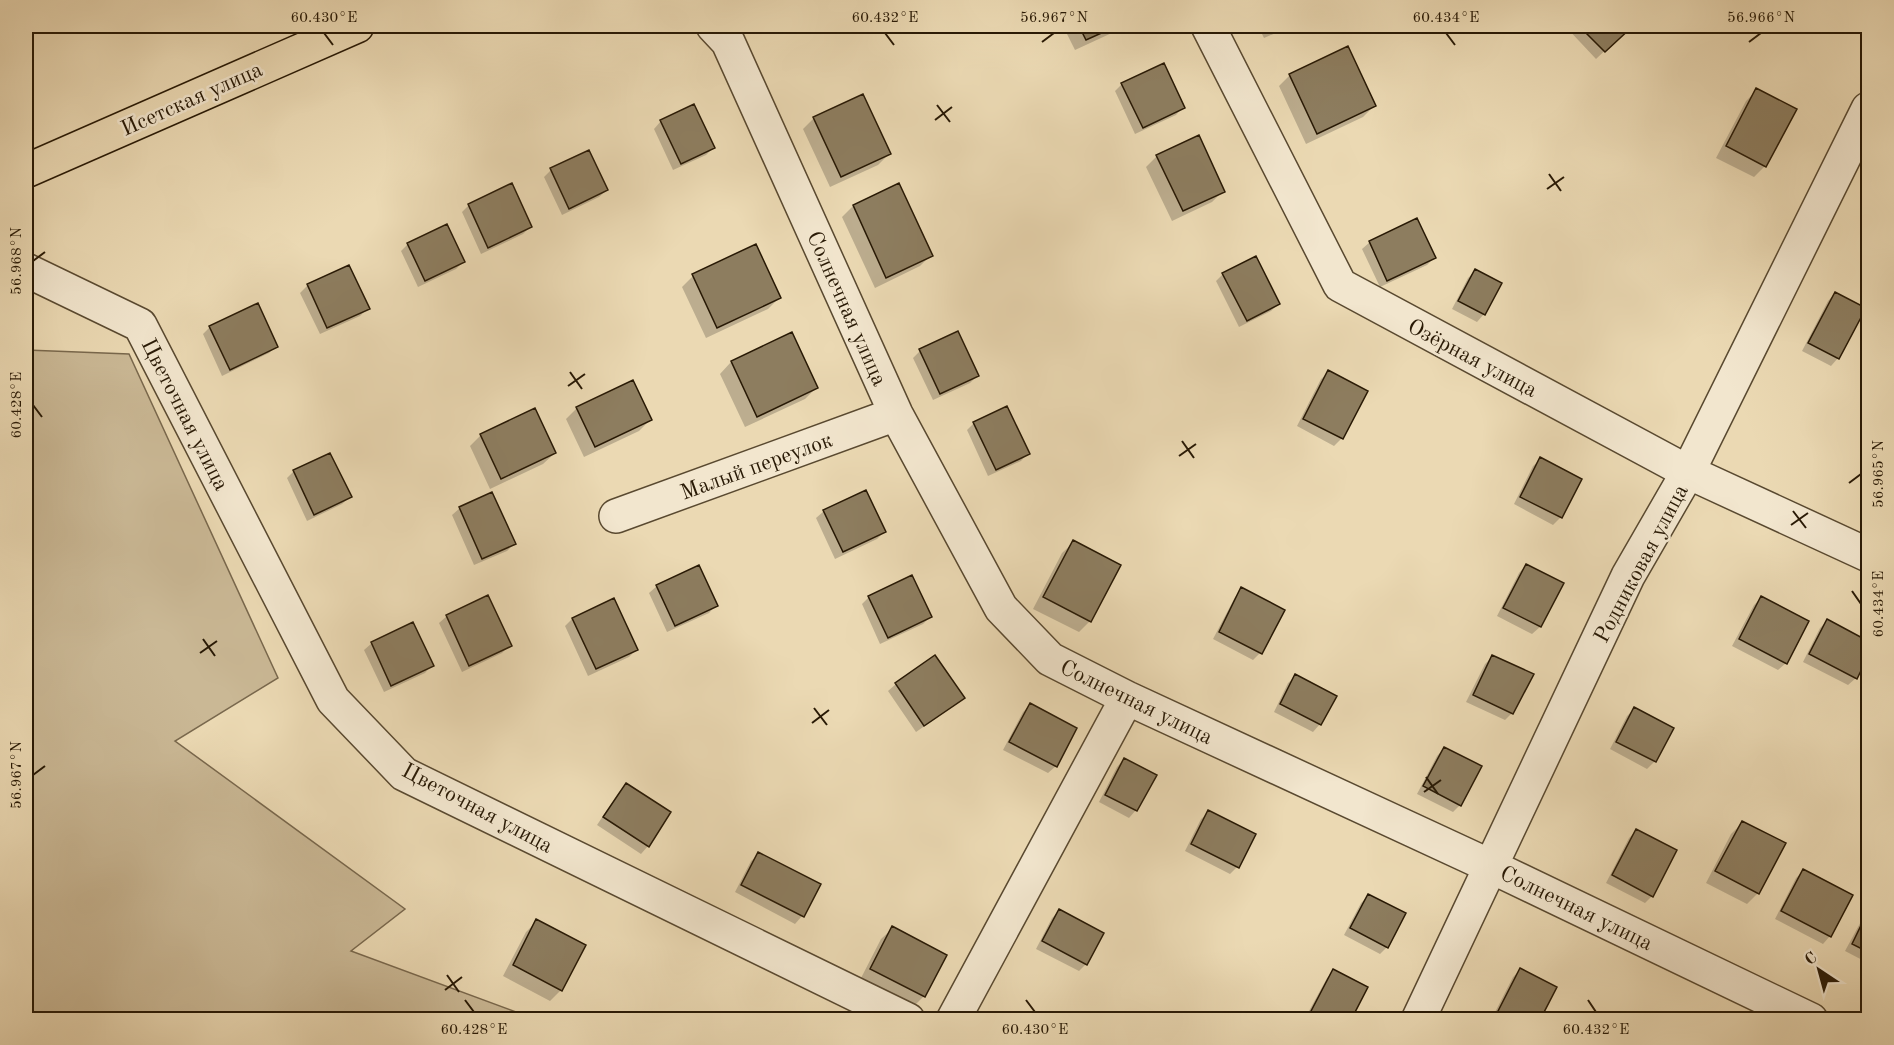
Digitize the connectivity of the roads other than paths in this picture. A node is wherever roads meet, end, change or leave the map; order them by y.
1 (357, 26) edge
2 (713, 26) edge
3 (1208, 26) edge
4 (1869, 109) edge
5 (26, 171) edge
6 (26, 270) edge
7 (896, 414) junction
8 (1688, 472) junction
9 (616, 516) dead end
10 (1869, 555) edge
11 (1127, 698) junction
12 (1490, 866) junction
13 (908, 1020) edge
14 (953, 1020) edge
15 (1418, 1020) edge
16 (1811, 1020) edge

1 - 5 main road, Исетская улица
2 - 7 street, Солнечная улица
3 - 8 street, Озёрная улица
4 - 8 street, Родниковая улица
6 - 13 street, Цветочная улица
7 - 9 street, Малый переулок
7 - 11 street, Солнечная улица
8 - 10 street, Озёрная улица
8 - 12 street, Родниковая улица
11 - 12 street, Солнечная улица
11 - 14 street
12 - 15 street, Родниковая улица
12 - 16 street, Солнечная улица

